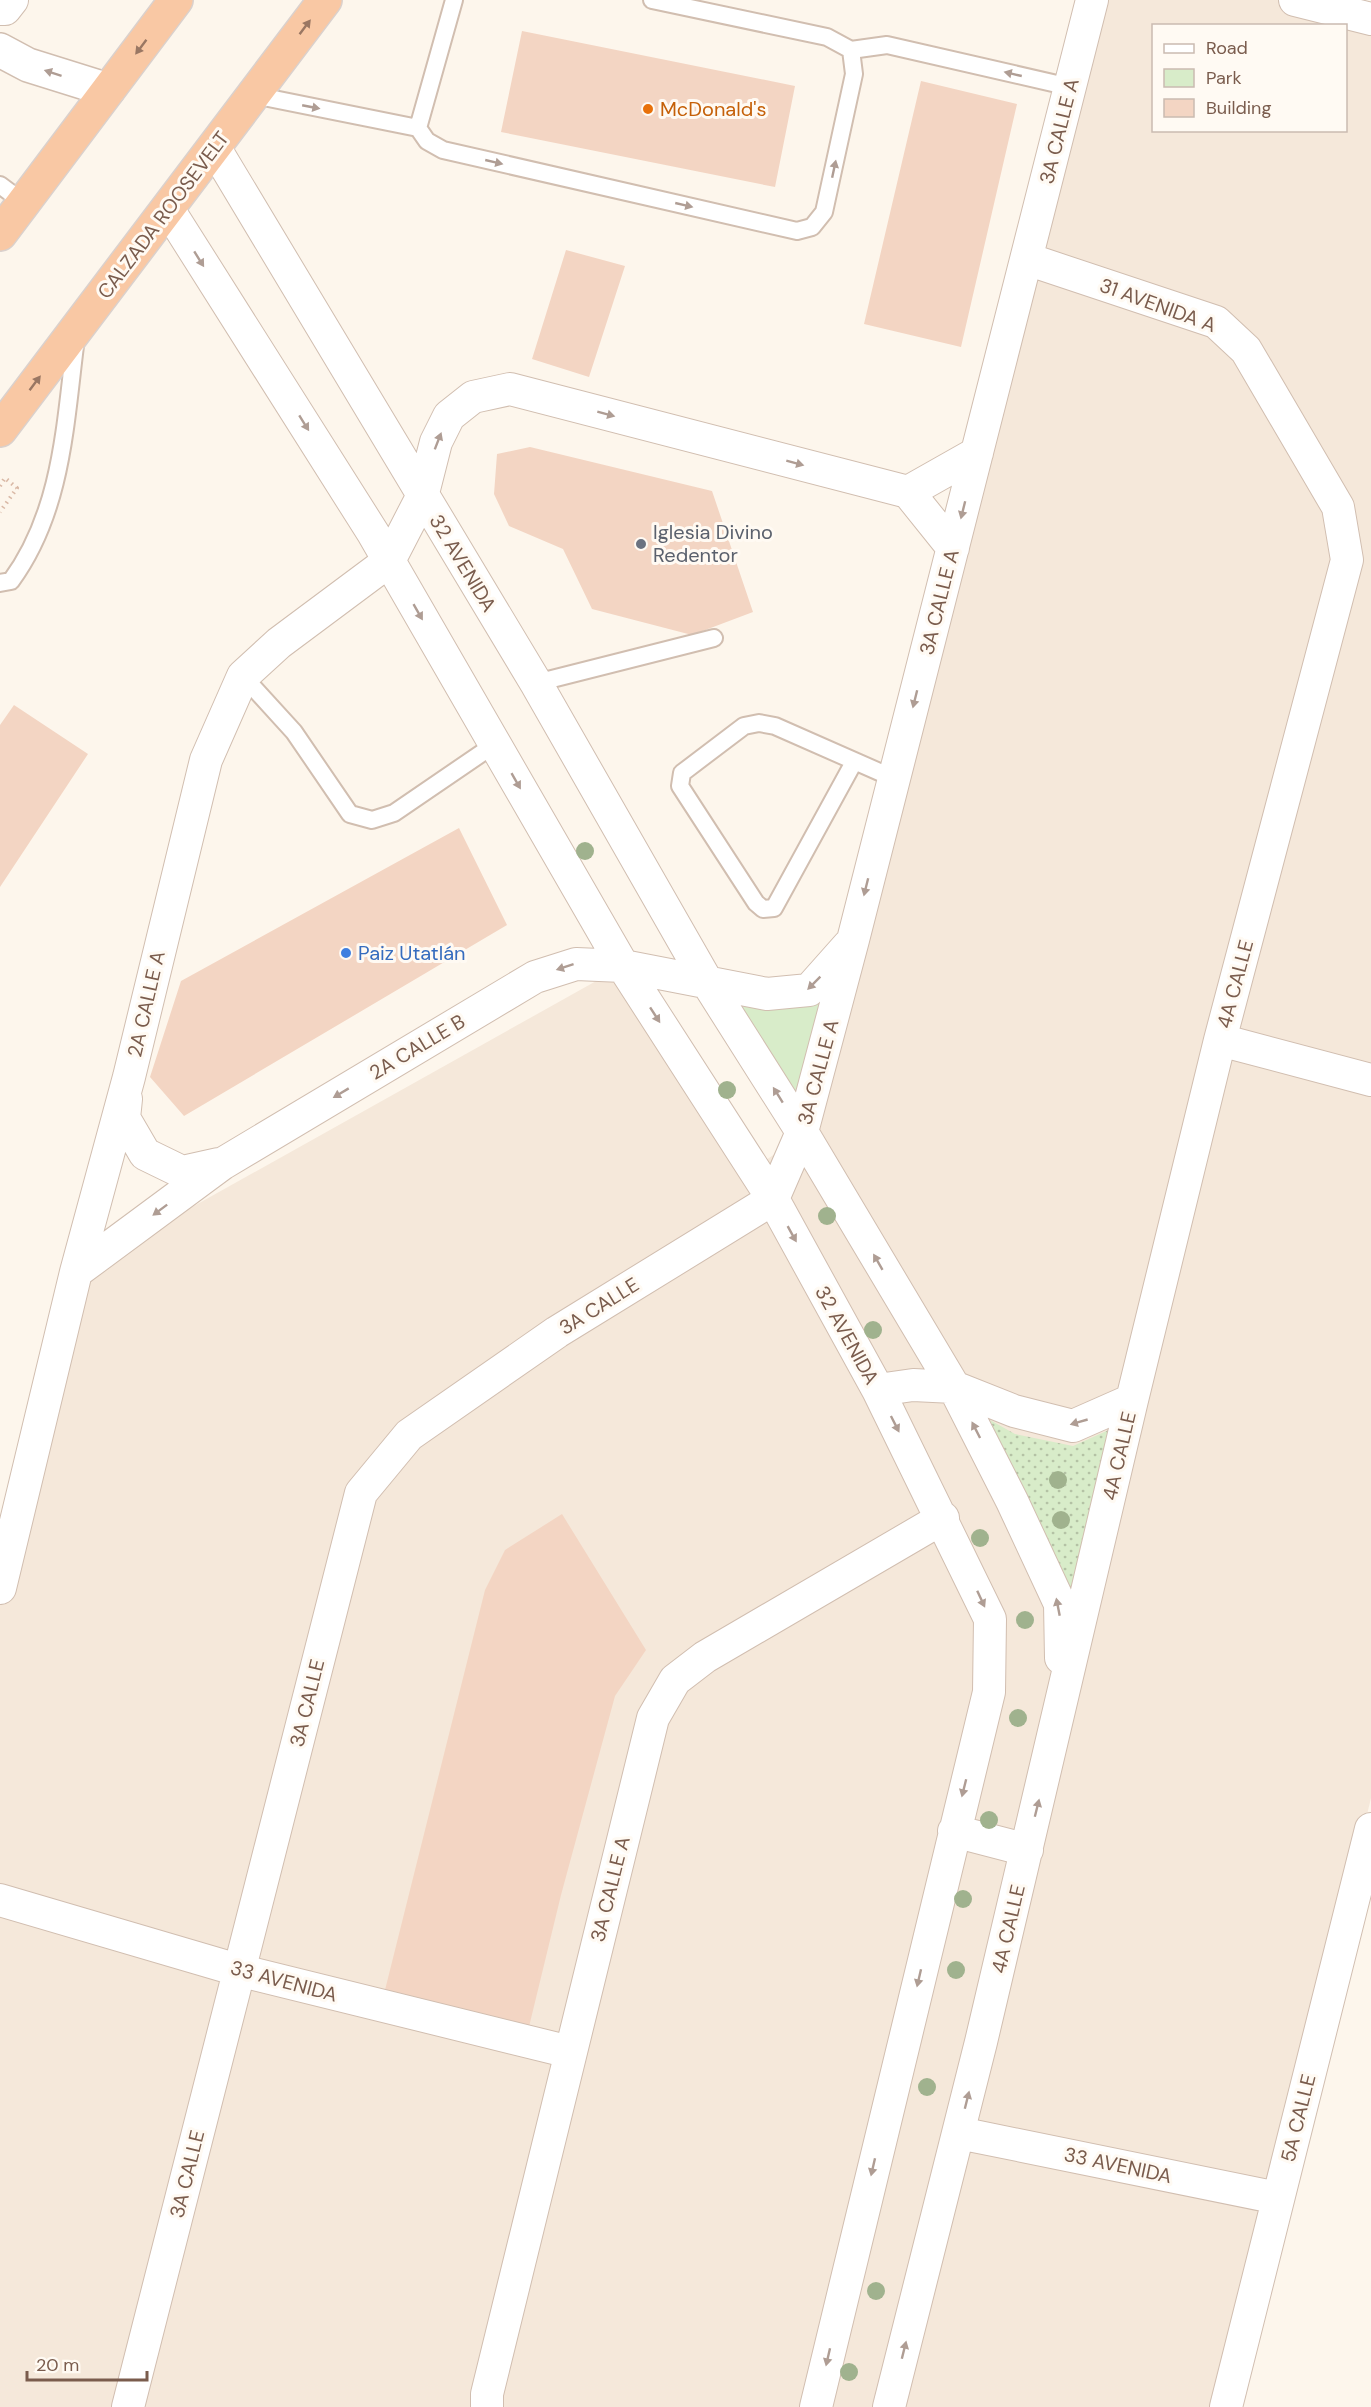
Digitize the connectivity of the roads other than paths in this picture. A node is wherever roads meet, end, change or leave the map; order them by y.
1 (12, 0) edge
2 (176, 0) edge
3 (325, 0) edge
4 (454, 0) edge
5 (652, 0) edge
6 (1092, 0) edge
7 (1295, 0) edge
8 (0, 9) edge
9 (1371, 19) edge
10 (0, 50) edge
11 (851, 50) junction
12 (1070, 87) junction
13 (108, 90) junction
14 (254, 95) junction
15 (418, 128) junction
16 (214, 147) junction
17 (12, 194) edge
18 (168, 209) junction
19 (0, 234) edge
20 (1027, 258) junction
21 (77, 329) junction
22 (0, 430) edge
23 (977, 453) junction
24 (908, 492) junction
25 (422, 497) junction
26 (1338, 507) joint
27 (953, 548) junction
28 (389, 561) junction
29 (0, 583) edge
30 (714, 638) dead end
31 (243, 676) junction
32 (536, 683) junction
33 (495, 744) junction
34 (854, 762) junction
35 (893, 778) junction
36 (853, 940) junction
37 (623, 966) junction
38 (707, 982) junction
39 (1220, 1040) junction
40 (129, 1077) junction
41 (1371, 1080) edge
42 (802, 1132) junction
43 (222, 1164) junction
44 (773, 1199) junction
45 (76, 1272) junction
46 (954, 1387) junction
47 (878, 1390) junction
48 (1132, 1400) junction
49 (943, 1518) junction
50 (0, 1588) edge
51 (1062, 1707) junction
52 (1371, 1829) edge
53 (954, 1831) junction
54 (1027, 1850) junction
55 (0, 1900) edge
56 (238, 1970) junction
57 (570, 2052) junction
58 (959, 2133) junction
59 (1278, 2198) junction
60 (128, 2407) edge
61 (487, 2407) edge
62 (816, 2407) edge
63 (890, 2407) edge
64 (1226, 2407) edge

1 - 8 street
2 -> 13 highway
14 -> 3 highway, CALZADA ROOSEVELT
4 - 15 lane
5 - 11 lane
6 - 12 street, 3A CALLE A
7 - 9 street
13 -> 10 street
12 -> 11 lane
15 -> 11 lane
12 - 20 street, 3A CALLE A
13 - 17 highway
14 -> 15 lane
14 - 16 highway, CALZADA ROOSEVELT
16 - 18 highway, CALZADA ROOSEVELT
16 - 25 street, 32 AVENIDA
17 - 19 highway
18 - 21 highway, CALZADA ROOSEVELT
18 -> 28 street, 32 AVENIDA
20 - 23 street, 3A CALLE A
20 - 26 street, 31 AVENIDA A
22 -> 21 highway, CALZADA ROOSEVELT
21 - 29 lane
23 - 24 street
23 -> 27 street, 3A CALLE A
25 -> 24 street, 2A CALLE A
24 - 27 street
25 - 28 street, 2A CALLE A
25 - 32 street, 32 AVENIDA
26 - 39 street, 4A CALLE
27 -> 35 street, 3A CALLE A
28 - 31 street, 2A CALLE A
28 -> 33 street, 32 AVENIDA
30 - 32 lane
31 - 33 lane
31 - 40 street, 2A CALLE A
32 - 38 street, 32 AVENIDA
33 -> 37 street, 32 AVENIDA
34 - 34 lane
34 - 35 lane
35 -> 36 street, 3A CALLE A
36 -> 38 street
36 - 42 street, 3A CALLE A
37 - 38 street
37 -> 43 street, 2A CALLE B
37 -> 44 street, 32 AVENIDA
42 -> 38 street, 32 AVENIDA
39 - 41 street
39 - 48 street, 4A CALLE
40 - 43 street, 2A CALLE B
40 - 45 street, 2A CALLE A
42 - 44 street, 3A CALLE A
46 -> 42 street, 32 AVENIDA
43 -> 45 street, 2A CALLE B
44 -> 47 street, 32 AVENIDA
44 - 56 street, 3A CALLE
45 - 50 street, 2A CALLE A
46 - 47 street
48 -> 46 street
51 -> 46 street, 32 AVENIDA
47 -> 49 street, 32 AVENIDA
48 - 51 street, 4A CALLE
49 -> 53 street, 32 AVENIDA
49 - 57 street, 3A CALLE A
54 -> 51 street, 4A CALLE
52 - 59 street, 5A CALLE
53 - 54 street
53 -> 62 street
58 -> 54 street, 4A CALLE
55 - 56 street, 33 AVENIDA
56 - 57 street, 33 AVENIDA
56 - 60 street, 3A CALLE
57 - 61 street, 3A CALLE A
58 - 59 street, 33 AVENIDA
63 -> 58 street, 4A CALLE
59 - 64 street, 5A CALLE

